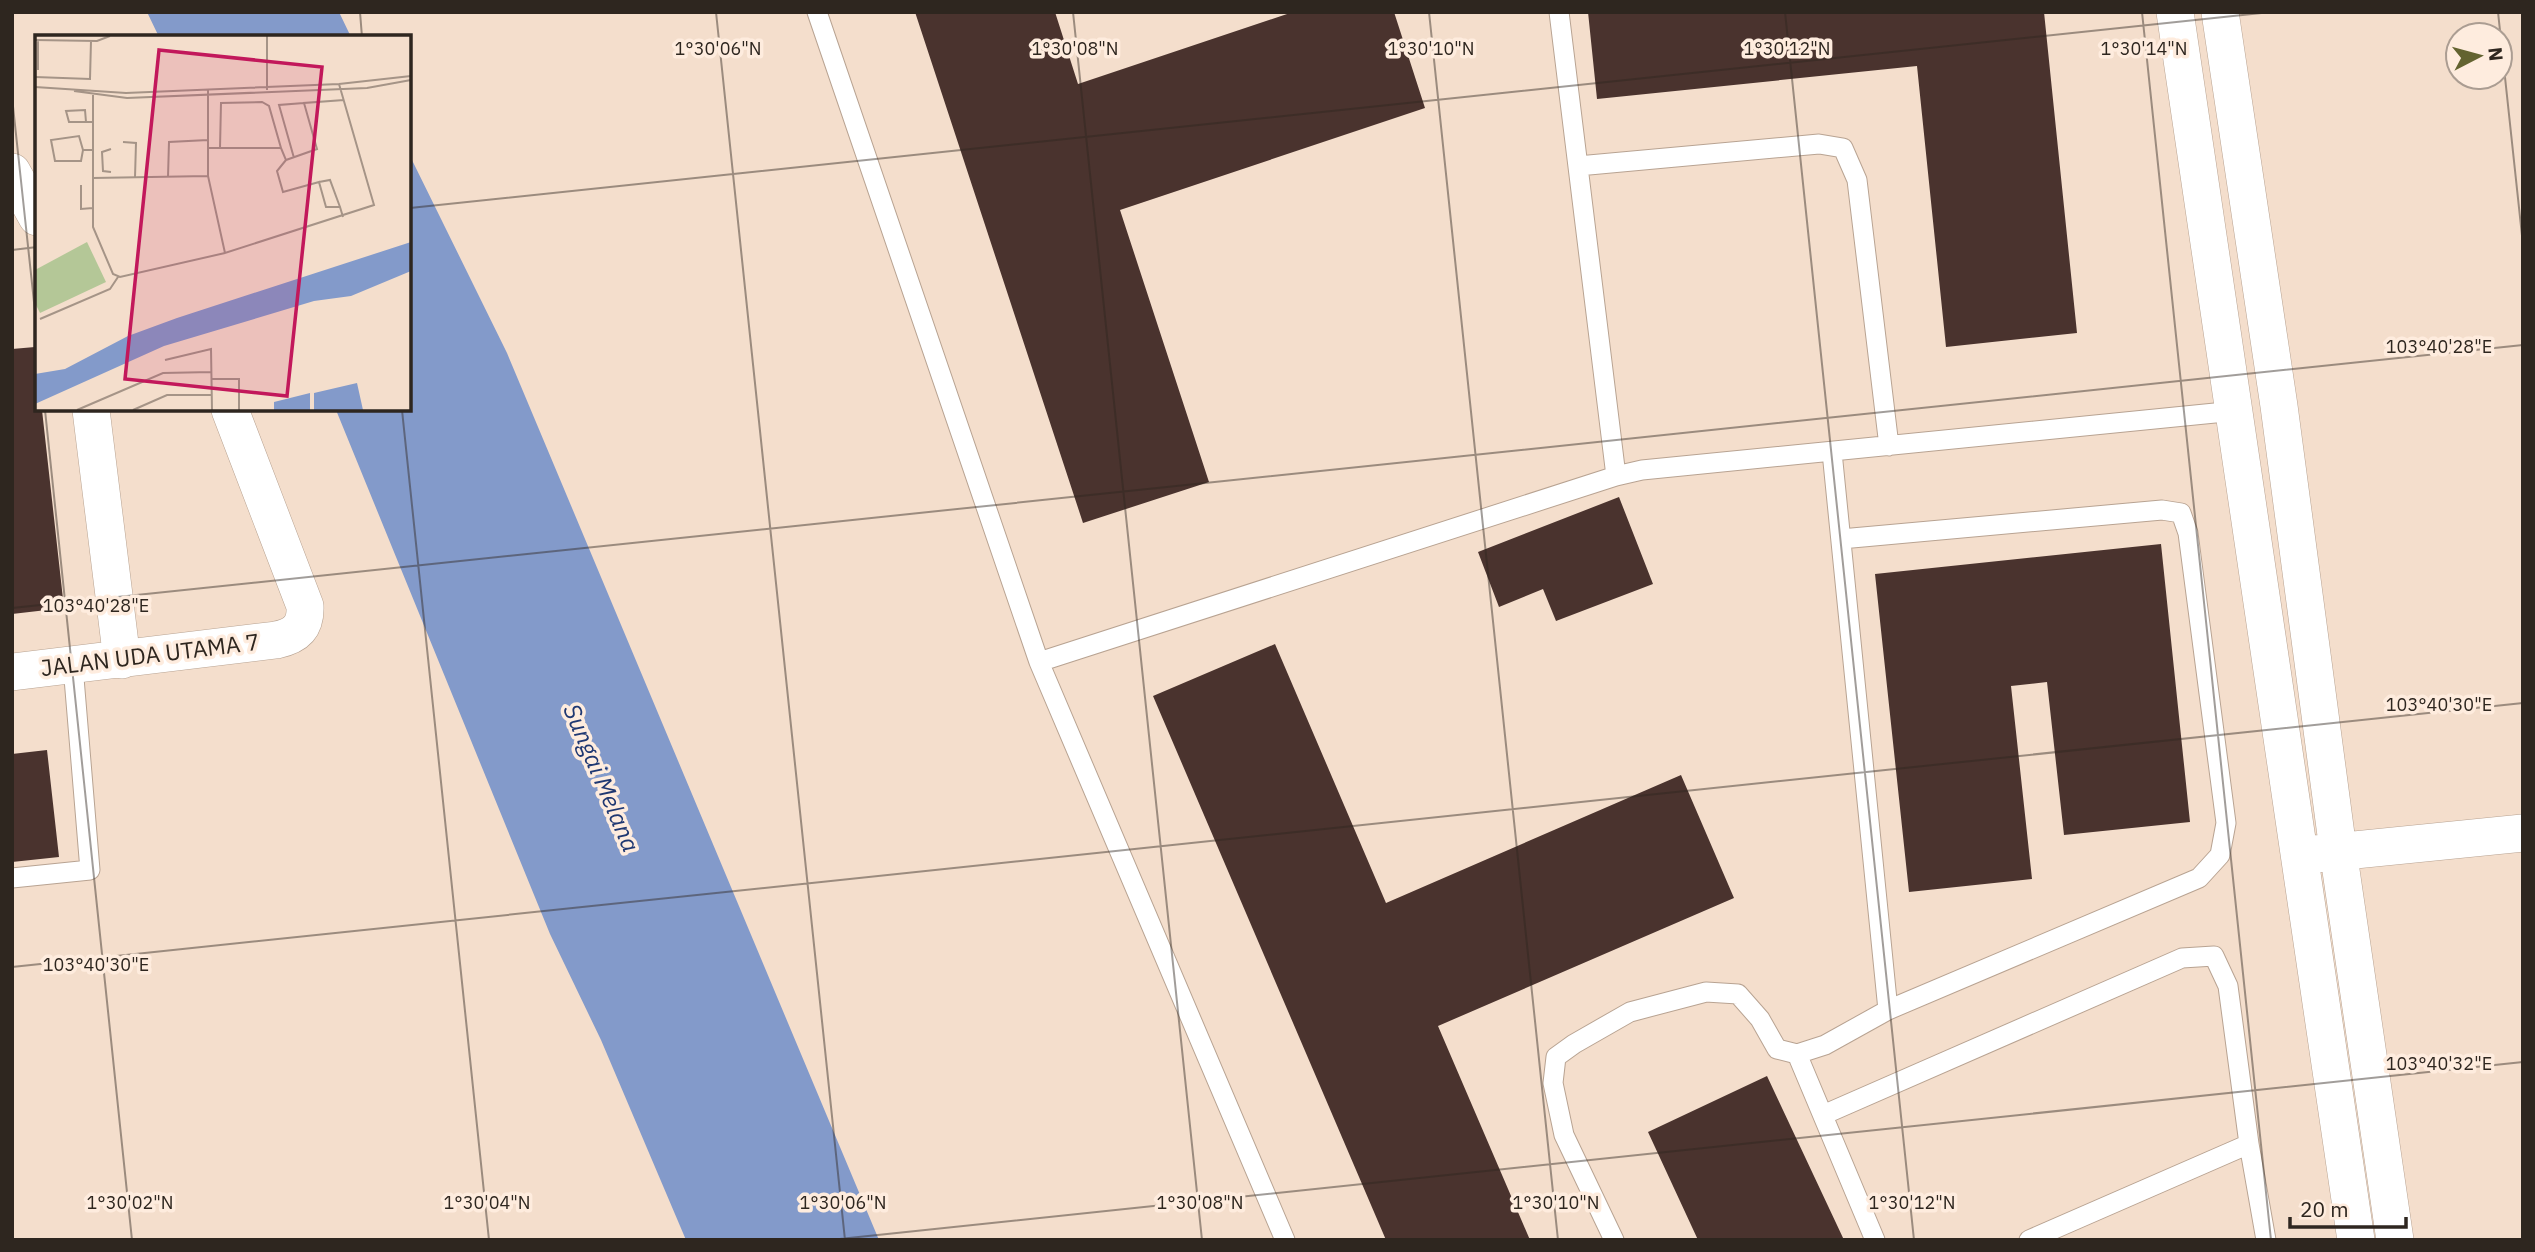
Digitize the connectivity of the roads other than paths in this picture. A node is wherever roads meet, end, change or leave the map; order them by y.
1 (817, 12) edge
2 (1559, 12) edge
3 (2175, 12) edge
4 (2220, 12) edge
5 (1578, 166) junction
6 (12, 172) edge
7 (35, 213) edge
8 (2279, 406) junction
9 (91, 411) edge
10 (230, 411) edge
11 (2235, 411) junction
12 (1889, 446) junction
13 (1832, 452) junction
14 (1616, 476) junction
15 (1840, 539) junction
16 (122, 660) junction
17 (1039, 662) junction
18 (73, 666) junction
19 (12, 672) edge
20 (2523, 833) edge
21 (2338, 850) junction
22 (2301, 856) junction
23 (12, 878) edge
24 (1888, 1010) junction
25 (1797, 1055) junction
26 (1823, 1115) junction
27 (2249, 1144) junction
28 (1285, 1240) edge
29 (1614, 1240) edge
30 (1875, 1240) edge
31 (2029, 1240) edge
32 (2266, 1240) edge
33 (2356, 1240) edge
34 (2395, 1240) edge

1 - 17 lane
2 - 5 lane
3 - 11 street
4 - 8 street
5 - 12 lane
5 - 14 lane
6 - 7 street
8 - 11 street
8 - 21 street
9 - 16 street
10 - 16 street, JALAN UDA UTAMA 7
11 - 12 lane
11 - 22 street
12 - 13 lane
13 - 14 lane
13 - 15 lane
14 - 17 lane
15 - 24 lane
15 - 24 lane
16 - 18 street, JALAN UDA UTAMA 7
17 - 28 lane
18 - 19 street, JALAN UDA UTAMA 7
18 - 23 lane
20 - 21 street
21 - 22 street
21 - 34 street
22 - 33 street
24 - 25 lane
25 - 26 lane
25 - 29 lane
26 - 27 lane
26 - 30 lane
27 - 31 lane
27 - 32 lane

